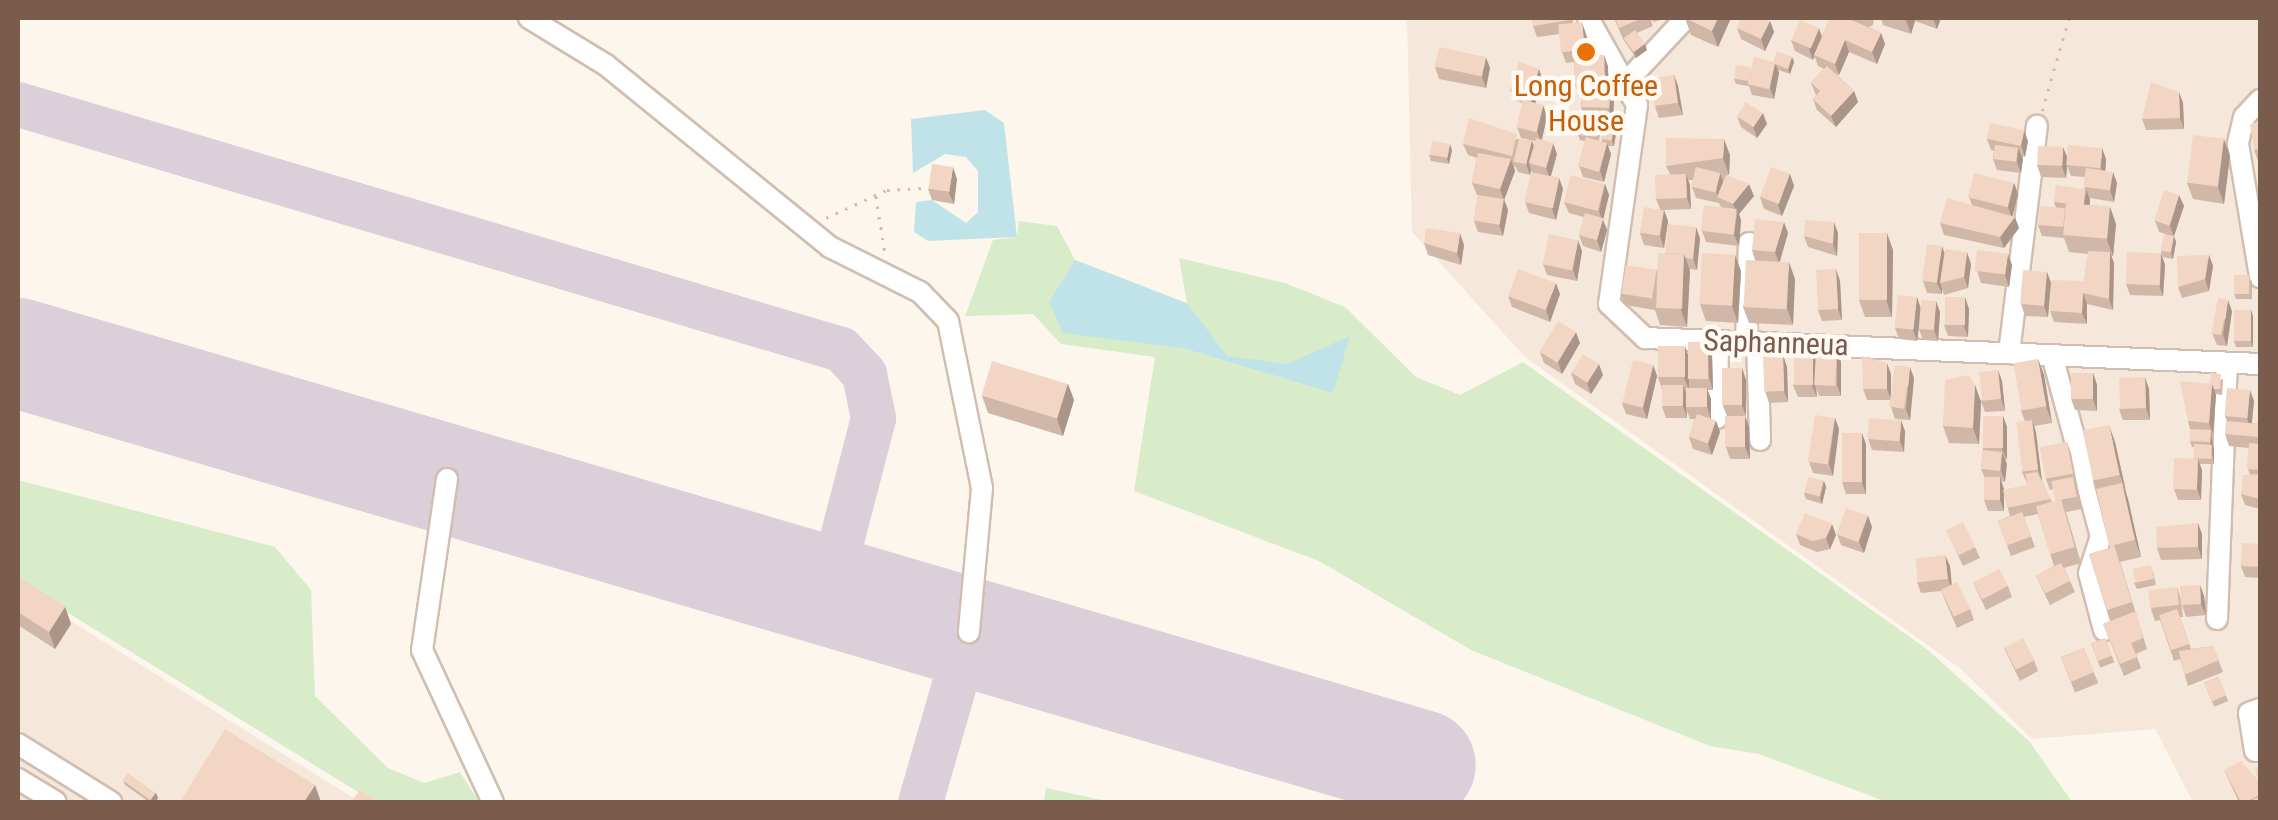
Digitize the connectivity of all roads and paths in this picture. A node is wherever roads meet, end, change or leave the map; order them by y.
1 (529, 18) edge
2 (1588, 18) edge
3 (1686, 18) edge
4 (2069, 18) edge
5 (1627, 81) junction
6 (2260, 100) edge
7 (2038, 126) joint
8 (921, 188) dead end
9 (876, 196) junction
10 (786, 208) junction
11 (1750, 243) edge
12 (2260, 277) edge
13 (912, 289) junction
14 (1718, 341) junction
15 (1751, 342) junction
16 (2009, 353) junction
17 (2052, 355) junction
18 (2228, 364) junction
19 (2260, 364) edge
20 (1717, 418) edge
21 (1760, 440) dead end
22 (447, 479) dead end
23 (2217, 619) dead end
24 (2104, 630) edge
25 (968, 632) dead end
26 (2260, 709) edge
27 (18, 744) edge
28 (2255, 751) dead end
29 (18, 779) edge
30 (56, 802) edge
31 (111, 802) edge
32 (494, 802) edge

1 - 10 street
2 - 5 street, Saphanneua
3 - 5 street
4 - 7 path
5 - 14 street, Saphanneua
6 - 12 street
7 - 16 street
8 - 9 path
9 - 10 path
9 - 13 path
10 - 13 street
11 - 15 street
13 - 25 street
14 - 15 street, Saphanneua
14 - 20 street
15 - 16 street, Saphanneua
15 - 21 street
16 - 17 street, Saphanneua
17 - 18 street, Saphanneua
17 - 24 street
18 - 19 street, Saphanneua
18 - 23 street
22 - 32 street
26 - 28 street
27 - 31 street
29 - 30 street

